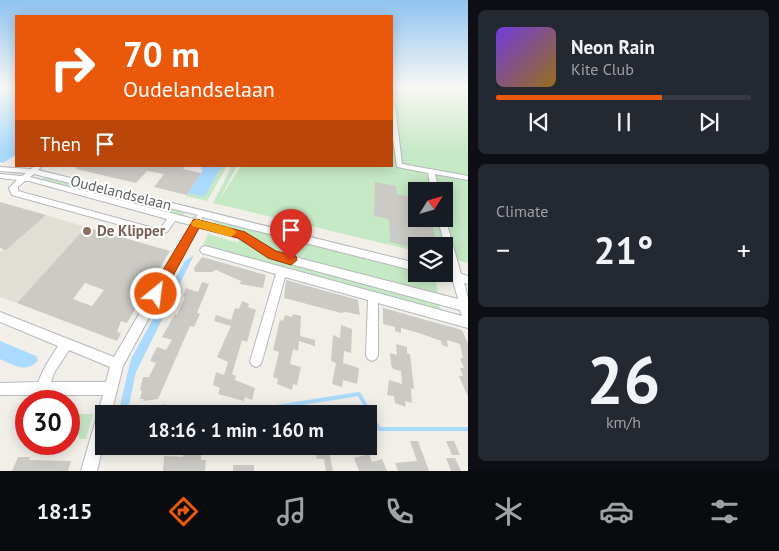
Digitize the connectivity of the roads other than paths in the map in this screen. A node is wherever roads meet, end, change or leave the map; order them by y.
1 (393, 115) edge
2 (0, 169) edge
3 (36, 169) edge
4 (431, 172) junction
5 (0, 176) edge
6 (24, 178) junction
7 (468, 178) edge
8 (434, 182) edge
9 (202, 214) junction
10 (173, 217) junction
11 (196, 223) junction
12 (444, 228) edge
13 (205, 250) dead end
14 (408, 265) edge
15 (282, 271) junction
16 (453, 276) edge
17 (456, 277) junction
18 (468, 280) edge
19 (373, 296) junction
20 (466, 307) edge
21 (0, 317) edge
22 (468, 319) edge
23 (468, 323) edge
24 (66, 344) junction
25 (372, 355) dead end
26 (256, 361) dead end
27 (117, 364) junction
28 (42, 388) junction
29 (111, 388) junction
30 (0, 389) edge
31 (106, 405) edge
32 (95, 448) edge
33 (89, 471) edge

1 - 4 street
2 - 3 street, Oudelandselaan
3 - 6 street
3 - 9 street, Oudelandselaan
4 - 7 street
4 - 8 street
5 - 6 street, Oudelandselaan
6 - 10 street, Oudelandselaan
6 - 10 street, Oudelandselaan
9 - 11 street
9 - 14 street, Oudelandselaan
10 - 11 street, Oudelandselaan
11 - 20 street, Oudelandselaan
11 - 27 street
12 - 17 street
13 - 15 street
15 - 19 street
15 - 26 street
16 - 17 street
17 - 18 street
17 - 20 street
19 - 23 street
19 - 25 street
20 - 22 street
21 - 24 street
24 - 27 street
24 - 28 street
27 - 29 street
28 - 29 street
28 - 30 street
29 - 31 street
32 - 33 street

